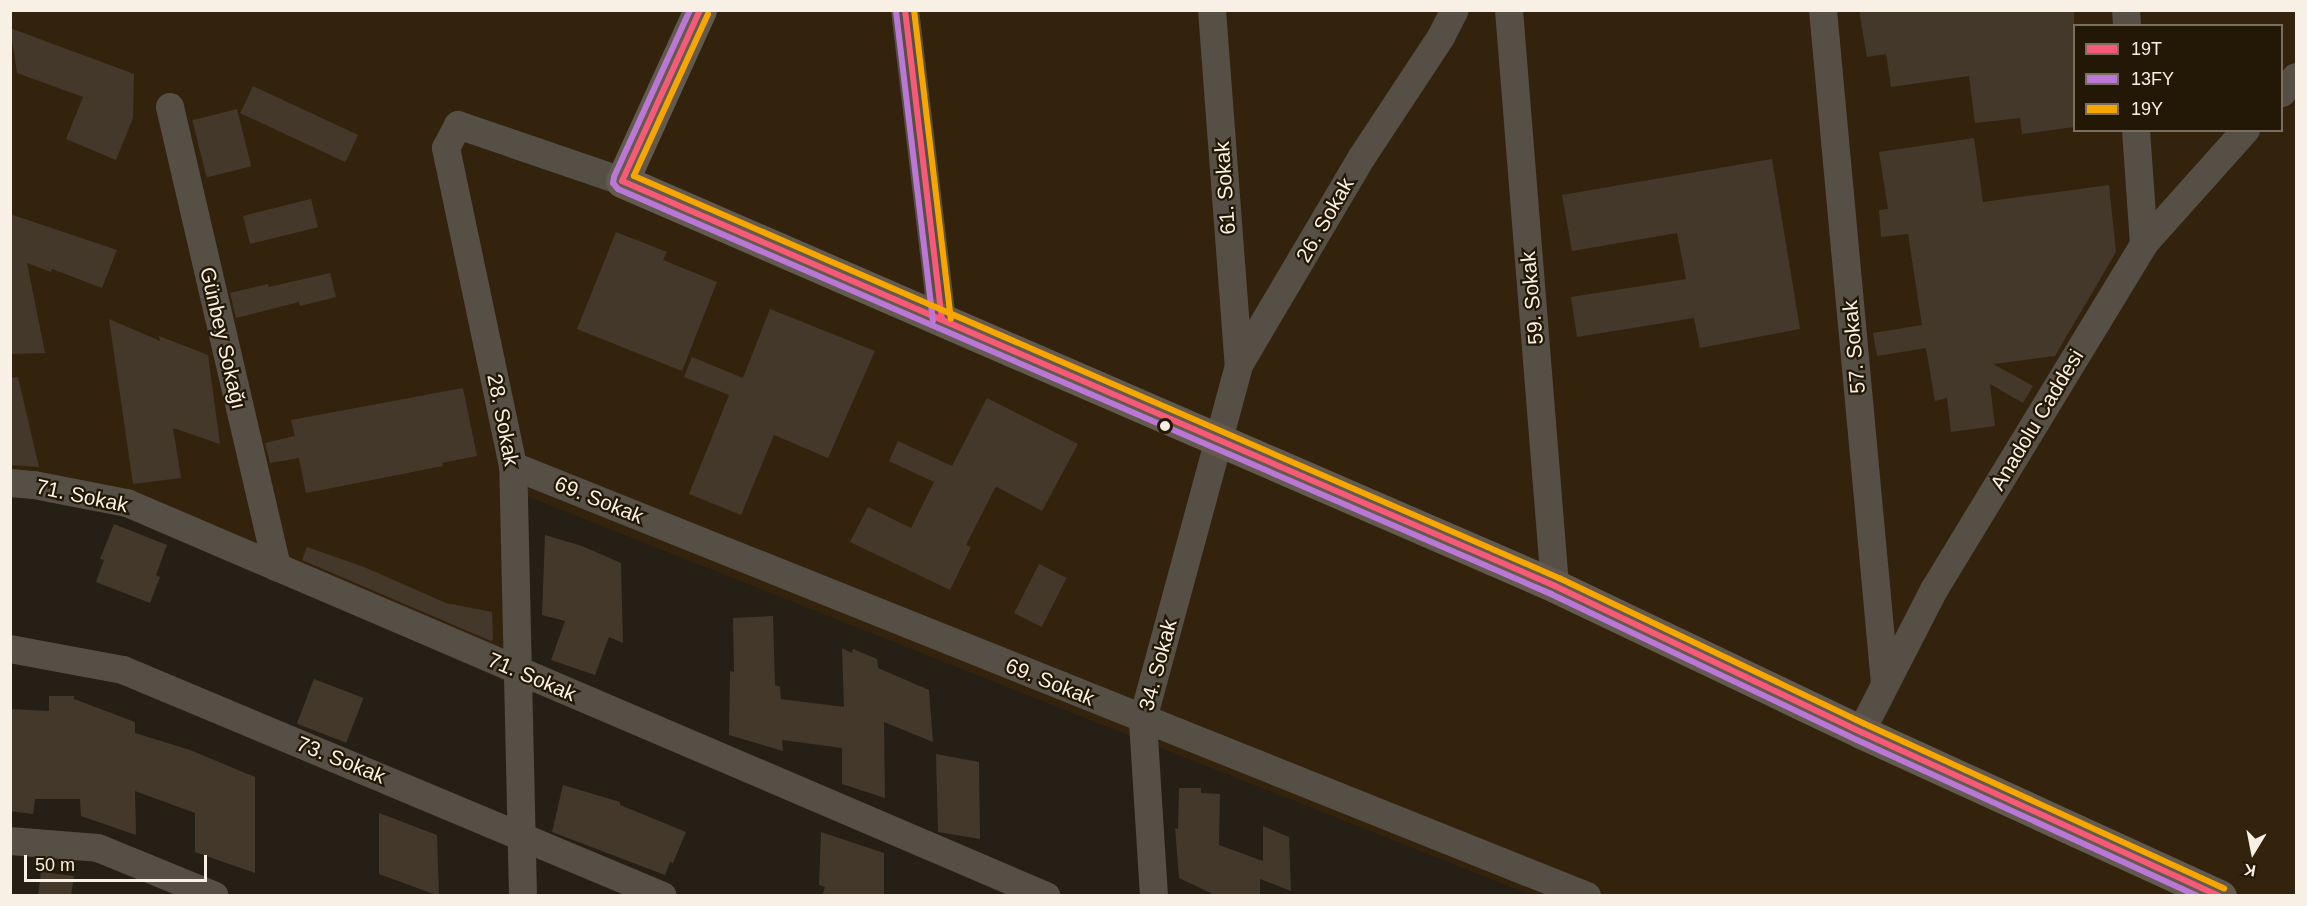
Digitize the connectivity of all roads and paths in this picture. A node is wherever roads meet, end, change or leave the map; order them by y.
1 (700, 10) edge
2 (905, 10) edge
3 (1212, 10) edge
4 (1455, 10) edge
5 (1509, 10) edge
6 (1823, 10) edge
7 (2296, 77) edge
8 (2283, 92) edge
9 (170, 107) dead end
10 (2136, 132) edge
11 (2244, 132) edge
12 (622, 181) junction
13 (2144, 244) junction
14 (942, 320) junction
15 (1239, 365) junction
16 (1217, 439) junction
17 (513, 466) junction
18 (10, 483) edge
19 (277, 568) junction
20 (1555, 586) junction
21 (10, 649) edge
22 (519, 672) junction
23 (1885, 682) junction
24 (1143, 719) junction
25 (1861, 732) junction
26 (522, 835) junction
27 (10, 841) edge
28 (215, 896) edge
29 (523, 896) edge
30 (663, 896) edge
31 (1046, 896) edge
32 (1154, 896) edge
33 (1587, 896) edge
34 (2220, 896) edge

1 - 12 street
2 - 14 street
3 - 15 street, 61. Sokak
4 - 15 street, 26. Sokak
5 - 20 street, 59. Sokak
6 - 23 street, 57. Sokak
7 - 8 street
9 - 19 street, Günbey Sokağı
10 - 13 street
11 - 13 street, Anadolu Caddesi
12 - 14 street
12 - 17 street, 28. Sokak
13 - 23 street, Anadolu Caddesi
14 - 16 street
15 - 16 street, 26. Sokak
16 - 20 street
16 - 24 street, 34. Sokak
17 - 22 street, 28. Sokak
17 - 24 street, 69. Sokak
18 - 19 street, 71. Sokak
19 - 22 street, 71. Sokak
20 - 25 street
21 - 26 street, 73. Sokak
22 - 26 street, 28. Sokak
22 - 31 street, 71. Sokak
23 - 25 street, Anadolu Caddesi
24 - 32 street, 34. Sokak
24 - 33 street, 69. Sokak
25 - 34 street
26 - 29 street, 28. Sokak
26 - 30 street, 73. Sokak
27 - 28 street

